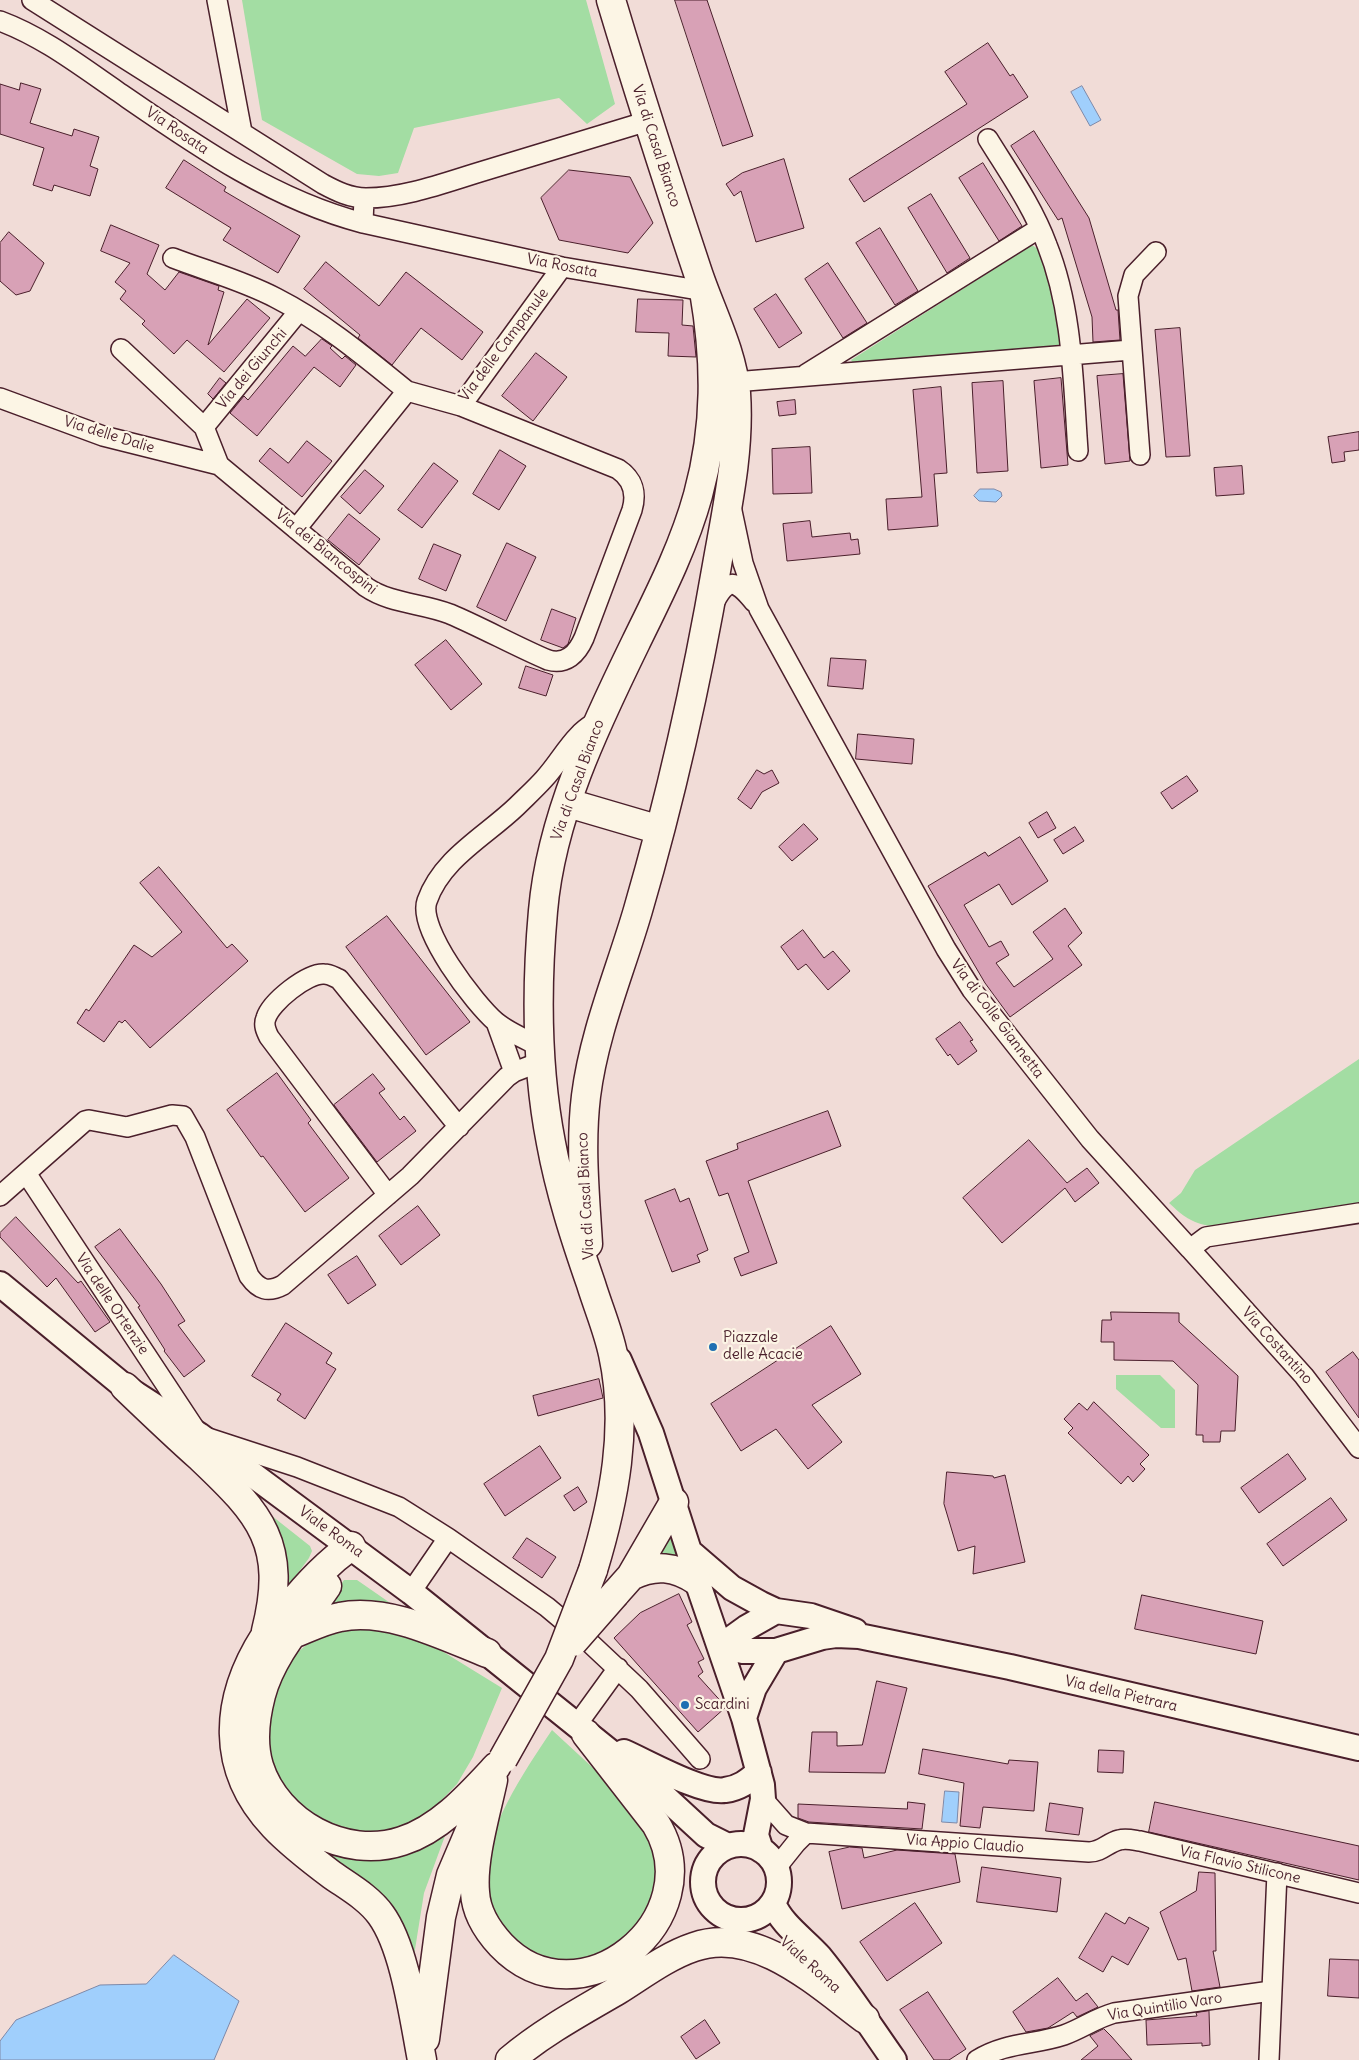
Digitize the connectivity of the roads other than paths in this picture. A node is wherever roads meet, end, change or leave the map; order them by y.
1 (32, 0) edge
2 (217, 0) edge
3 (611, 0) edge
4 (0, 21) edge
5 (648, 121) junction
6 (242, 132) junction
7 (988, 139) dead end
8 (364, 198) junction
9 (363, 223) junction
10 (1040, 228) junction
11 (1156, 252) dead end
12 (173, 258) dead end
13 (562, 267) junction
14 (704, 291) junction
15 (299, 311) junction
16 (121, 349) dead end
17 (1131, 350) junction
18 (1071, 354) junction
19 (803, 376) junction
20 (734, 382) junction
21 (407, 391) junction
22 (0, 398) edge
23 (461, 406) junction
24 (204, 427) junction
25 (1078, 451) dead end
26 (1140, 455) dead end
27 (219, 465) junction
28 (729, 494) junction
29 (296, 529) junction
30 (759, 609) junction
31 (707, 617) junction
32 (600, 718) junction
33 (568, 803) junction
34 (660, 830) junction
35 (496, 1022) junction
36 (539, 1054) junction
37 (514, 1072) junction
38 (459, 1127) junction
39 (26, 1173) junction
40 (388, 1195) junction
41 (0, 1196) edge
42 (1359, 1213) edge
43 (1190, 1249) junction
44 (0, 1284) edge
45 (591, 1285) junction
46 (611, 1342) junction
47 (125, 1387) junction
48 (199, 1435) junction
49 (1359, 1448) edge
50 (674, 1502) junction
51 (448, 1538) junction
52 (351, 1546) junction
53 (690, 1551) junction
54 (697, 1581) junction
55 (623, 1585) junction
56 (411, 1592) junction
57 (776, 1611) junction
58 (293, 1634) junction
59 (265, 1635) junction
60 (882, 1640) junction
61 (721, 1646) junction
62 (776, 1651) junction
63 (487, 1652) junction
64 (559, 1659) junction
65 (618, 1668) junction
66 (744, 1718) junction
67 (581, 1730) junction
68 (1359, 1748) edge
69 (700, 1759) dead end
70 (498, 1770) junction
71 (759, 1772) junction
72 (656, 1788) junction
73 (762, 1799) junction
74 (806, 1833) junction
75 (1120, 1840) joint
76 (729, 1846) junction
77 (761, 1850) junction
78 (776, 1868) junction
79 (705, 1870) junction
80 (1277, 1874) junction
81 (1359, 1893) edge
82 (773, 1903) junction
83 (750, 1919) junction
84 (1271, 1991) junction
85 (865, 2019) junction
86 (422, 2060) edge
87 (510, 2060) edge
88 (894, 2060) edge
89 (977, 2060) edge
90 (1269, 2060) edge

1 - 6 street
2 - 6 street
3 - 5 main road, Via di Casal Bianco
4 - 9 street, Via Rosata
5 - 8 street
5 - 14 main road, Via di Casal Bianco
6 - 8 street
7 - 10 street
8 - 9 street
9 - 13 street, Via Rosata
10 - 18 street
10 - 19 street
11 - 17 street
12 - 15 street
13 - 14 street, Via Rosata
13 - 23 street, Via delle Campanule
14 - 20 main road, Via di Casal Bianco
14 - 32 main road, Via di Casal Bianco
15 - 21 street
15 - 24 street, Via dei Giunchi
16 - 24 street, Via dei Biancospini
17 - 18 street
17 - 26 street
18 - 19 street
18 - 25 street
19 - 20 street
20 - 28 main road, Via di Casal Bianco
21 - 23 street, Via delle Campanule
21 - 29 street
22 - 27 street, Via delle Dalie
23 - 29 street, Via dei Biancospini
24 - 27 street, Via dei Biancospini
27 - 29 street, Via dei Biancospini
28 - 30 street, Via di Colle Giannetta
28 - 31 main road, Via di Casal Bianco
30 - 31 street, Via di Colle Giannetta
30 - 43 street, Via di Colle Giannetta
31 - 34 main road, Via di Casal Bianco
32 - 33 main road, Via di Casal Bianco
32 - 35 street
33 - 34 main road
33 - 36 main road, Via di Casal Bianco
34 - 45 main road, Via di Casal Bianco
35 - 36 street
35 - 37 street
36 - 37 street
36 - 45 main road, Via di Casal Bianco
37 - 38 street
38 - 40 street
38 - 40 street
39 - 40 street
39 - 41 street
39 - 48 street, Via delle Ortenzie
42 - 43 street
43 - 49 street, Via Costantino
44 - 47 street, Viale Roma
45 - 46 main road, Via di Casal Bianco
46 - 50 street
46 - 64 main road, Via di Casal Bianco, bridge
47 - 48 street, Viale Roma
47 - 59 main road
48 - 51 street
48 - 52 street, Viale Roma
50 - 53 street
50 - 55 main road
51 - 56 street
51 - 65 street
52 - 56 street, Viale Roma
52 - 58 main road
52 - 59 main road
53 - 54 street
53 - 57 street
54 - 55 main road
54 - 61 street
55 - 64 main road, bridge
56 - 63 street, Viale Roma
57 - 60 street
57 - 61 street
58 - 63 main road
58 - 70 main road
59 - 86 main road
60 - 62 street
60 - 68 street, Via della Pietrara
61 - 62 street
61 - 66 street
62 - 66 street
63 - 67 street, Viale Roma
64 - 70 main road, bridge
65 - 67 street
65 - 69 street
66 - 71 street
67 - 70 main road
67 - 71 street
67 - 72 street, Viale Roma
70 - 86 main road
71 - 73 street
71 - 76 street
72 - 76 street, Viale Roma
72 - 79 street, Viale Roma
73 - 74 street, Via Appio Claudio
73 - 77 street
74 - 75 street, Via Appio Claudio
74 - 78 street
75 - 80 street, Via Flavio Stilicone
76 - 77 street
76 - 79 street
77 - 78 street
78 - 82 street
79 - 83 street
80 - 81 street, Via Flavio Stilicone
80 - 84 street
82 - 83 street
82 - 85 street, Viale Roma
83 - 85 street, Viale Roma
84 - 89 street, Via Quintilio Varo
84 - 90 street
85 - 87 main road
85 - 88 street, Viale Roma

